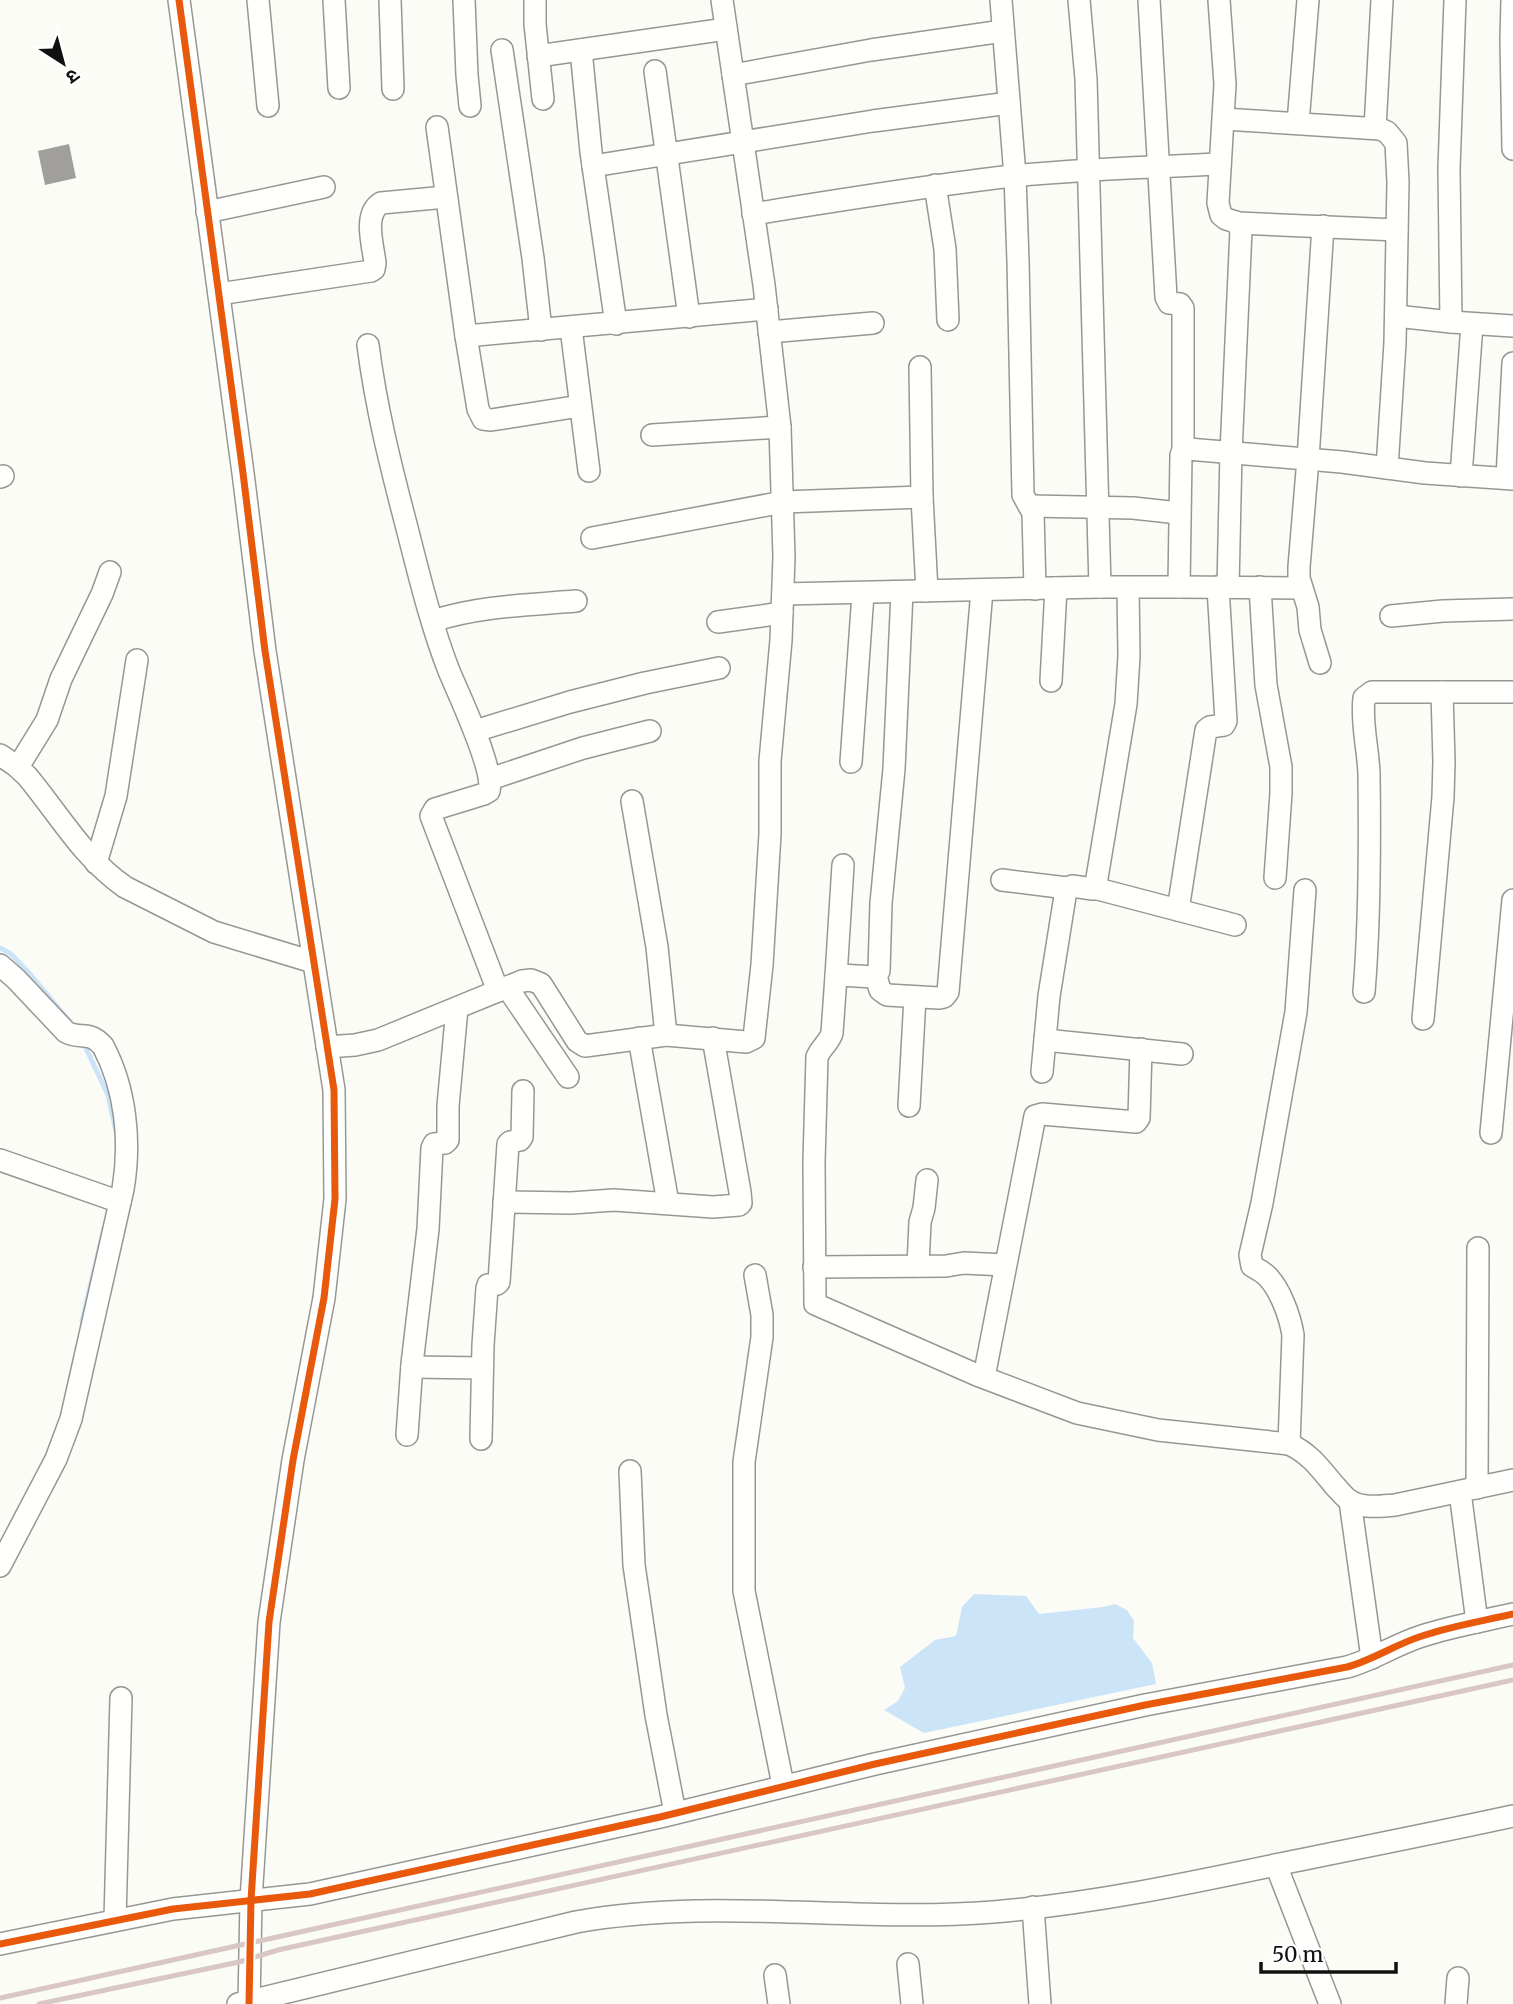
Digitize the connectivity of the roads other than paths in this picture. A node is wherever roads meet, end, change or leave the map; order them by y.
1 (179, 0) edge
2 (258, 0) edge
3 (334, 0) edge
4 (390, 0) edge
5 (464, 0) edge
6 (534, 0) edge
7 (722, 0) edge
8 (1001, 0) edge
9 (1080, 0) edge
10 (1149, 0) edge
11 (1219, 0) edge
12 (1308, 0) edge
13 (1382, 0) edge
14 (1455, 0) edge
15 (1512, 6) edge
16 (726, 29) junction
17 (1003, 31) junction
18 (502, 50) dead end
19 (581, 50) junction
20 (538, 56) junction
21 (655, 71) dead end
22 (733, 75) junction
23 (339, 88) dead end
24 (393, 89) dead end
25 (543, 99) dead end
26 (1009, 103) junction
27 (268, 106) dead end
28 (470, 106) dead end
29 (1224, 118) junction
30 (1298, 123) junction
31 (437, 127) dead end
32 (1375, 128) junction
33 (1513, 132) edge
34 (743, 143) junction
35 (1513, 149) edge
36 (666, 154) junction
37 (1220, 164) junction
38 (593, 166) junction
39 (1159, 167) junction
40 (1088, 170) junction
41 (1015, 176) junction
42 (935, 185) junction
43 (324, 187) dead end
44 (446, 197) junction
45 (208, 212) junction
46 (753, 214) junction
47 (1238, 223) junction
48 (1323, 226) junction
49 (1397, 230) junction
50 (219, 294) junction
51 (767, 309) junction
52 (1396, 316) junction
53 (689, 317) junction
54 (948, 320) dead end
55 (873, 323) dead end
56 (1462, 323) junction
57 (616, 324) junction
58 (1513, 326) edge
59 (571, 328) junction
60 (541, 330) junction
61 (769, 332) junction
62 (466, 336) junction
63 (368, 345) dead end
64 (1513, 363) edge
65 (920, 368) dead end
66 (580, 406) junction
67 (780, 427) junction
68 (652, 435) dead end
69 (1183, 451) junction
70 (1231, 453) junction
71 (1308, 459) junction
72 (1387, 468) junction
73 (589, 471) dead end
74 (1461, 475) junction
75 (1510, 479) edge
76 (922, 497) junction
77 (783, 502) junction
78 (1030, 506) junction
79 (1098, 507) junction
80 (1179, 513) junction
81 (592, 538) dead end
82 (110, 572) dead end
83 (1100, 587) junction
84 (1179, 587) junction
85 (1223, 587) junction
86 (1260, 587) junction
87 (1128, 588) junction
88 (1301, 588) junction
89 (1046, 589) junction
90 (982, 590) junction
91 (927, 591) junction
92 (902, 592) junction
93 (863, 594) junction
94 (576, 601) dead end
95 (783, 603) junction
96 (1513, 610) edge
97 (1391, 617) dead end
98 (433, 621) junction
99 (718, 622) dead end
100 (137, 660) dead end
101 (1320, 663) dead end
102 (719, 668) dead end
103 (1051, 681) dead end
104 (1442, 692) junction
105 (1513, 692) edge
106 (475, 731) junction
107 (650, 731) dead end
108 (0, 755) edge
109 (851, 762) dead end
110 (18, 767) junction
111 (490, 779) junction
112 (632, 801) dead end
113 (96, 863) junction
114 (843, 865) dead end
115 (1275, 878) dead end
116 (1002, 880) dead end
117 (1067, 887) junction
118 (1094, 888) junction
119 (1305, 890) dead end
120 (1513, 900) edge
121 (1178, 910) junction
122 (1235, 925) dead end
123 (313, 962) junction
124 (0, 964) edge
125 (836, 976) junction
126 (876, 976) junction
127 (502, 989) junction
128 (1364, 992) dead end
129 (915, 997) junction
130 (457, 1008) junction
131 (1423, 1019) dead end
132 (666, 1035) junction
133 (639, 1038) junction
134 (713, 1038) junction
135 (1045, 1040) junction
136 (327, 1046) junction
137 (1141, 1049) junction
138 (1182, 1054) dead end
139 (1042, 1072) dead end
140 (568, 1077) dead end
141 (523, 1091) dead end
142 (909, 1106) dead end
143 (1491, 1133) dead end
144 (0, 1160) edge
145 (926, 1180) dead end
146 (113, 1199) junction
147 (504, 1202) junction
148 (668, 1203) junction
149 (1478, 1248) dead end
150 (1005, 1265) junction
151 (918, 1266) junction
152 (814, 1267) junction
153 (755, 1275) dead end
154 (412, 1367) junction
155 (482, 1368) junction
156 (984, 1377) junction
157 (407, 1435) dead end
158 (481, 1439) dead end
159 (1289, 1444) junction
160 (630, 1471) dead end
161 (1513, 1480) edge
162 (1469, 1490) junction
163 (1350, 1501) junction
164 (0, 1566) edge
165 (1513, 1614) edge
166 (1477, 1622) junction
167 (1372, 1658) junction
168 (121, 1698) dead end
169 (783, 1785) junction
170 (675, 1813) junction
171 (1513, 1816) edge
172 (1276, 1865) junction
173 (251, 1900) junction
174 (1033, 1907) junction
175 (115, 1920) junction
176 (0, 1944) edge
177 (908, 1964) dead end
178 (775, 1975) dead end
179 (1458, 1978) dead end
180 (245, 2003) edge
181 (779, 2004) edge
182 (912, 2004) edge
183 (1040, 2004) edge
184 (1330, 2004) edge
185 (1456, 2004) edge

1 - 45 street
2 - 27 street
3 - 23 street
4 - 24 street
5 - 28 street
6 - 20 street
7 - 16 street
8 - 17 street
9 - 40 street
10 - 39 street
11 - 29 street
12 - 30 street
13 - 32 street
14 - 56 street
15 - 33 street
16 - 19 street
16 - 22 street
17 - 22 street
17 - 26 street
18 - 60 street
19 - 20 street
19 - 38 street
20 - 25 street
21 - 36 street
22 - 34 street
26 - 34 street
26 - 41 street
29 - 30 street
29 - 37 street
30 - 32 street
31 - 44 street
32 - 49 street
33 - 35 street
34 - 36 street
34 - 46 street
36 - 38 street
36 - 53 street
37 - 39 street
37 - 47 street
38 - 57 street
39 - 40 street
39 - 69 street
40 - 41 street
40 - 79 street
41 - 42 street
41 - 78 street
42 - 46 street
42 - 54 street
43 - 45 street
44 - 50 street
44 - 62 street
45 - 50 street
46 - 51 street
47 - 48 street
47 - 70 street
48 - 49 street
48 - 71 street
49 - 52 street
50 - 123 street
51 - 53 street
51 - 61 street
52 - 56 street
52 - 72 street
53 - 57 street
55 - 61 street
56 - 58 street
56 - 74 street
57 - 59 street
59 - 60 street
59 - 66 street
60 - 62 street
61 - 67 street
62 - 66 street
63 - 98 street
64 - 75 street
65 - 76 street
66 - 73 street
67 - 68 street
67 - 77 street
69 - 70 street
69 - 80 street
70 - 71 street
70 - 85 street
71 - 72 street
71 - 88 street
72 - 74 street
74 - 75 street
76 - 77 street
76 - 91 street
77 - 81 street
77 - 95 street
78 - 79 street
78 - 89 street
79 - 80 street
79 - 83 street
80 - 84 street
82 - 110 street
83 - 87 street
83 - 89 street
84 - 85 street
84 - 87 street
85 - 86 street
85 - 121 street
86 - 88 street
86 - 115 street
87 - 118 street
88 - 101 street
89 - 90 street
89 - 103 street
90 - 91 street
90 - 129 street
91 - 92 street
92 - 93 street
92 - 126 street
93 - 95 street
93 - 109 street
94 - 98 street
95 - 99 street
95 - 134 street
96 - 97 street
98 - 106 street
100 - 113 street
102 - 106 street
104 - 105 street
104 - 128 street
104 - 131 street
106 - 111 street
107 - 111 street
108 - 110 street
110 - 113 street
111 - 127 street
112 - 132 street
113 - 123 street
114 - 125 street
116 - 117 street
117 - 118 street
117 - 135 street
118 - 121 street
119 - 159 street
120 - 143 street
121 - 122 street
123 - 136 street
124 - 146 street
125 - 126 street
125 - 152 street
126 - 129 street
127 - 130 street
127 - 133 street
127 - 140 street
129 - 142 street
130 - 136 street
130 - 154 street
132 - 133 street
132 - 134 street
133 - 148 street
134 - 148 street
135 - 137 street
135 - 139 street
136 - 173 street
137 - 138 street
137 - 150 street
141 - 147 street
144 - 146 street
145 - 151 street
146 - 164 street
147 - 148 street
147 - 155 street
149 - 162 street
150 - 151 street
150 - 156 street
151 - 152 street
152 - 156 street
153 - 169 street
154 - 155 street
154 - 157 street
155 - 158 street
156 - 159 street
159 - 163 street
160 - 170 street
161 - 162 street
162 - 163 street
162 - 166 street
163 - 167 street
165 - 166 street
166 - 167 street
167 - 169 street
168 - 175 street
169 - 170 street
170 - 173 street
171 - 172 street
172 - 174 street
172 - 184 street
173 - 175 street
173 - 180 street
174 - 180 street
174 - 183 street
175 - 176 street
177 - 182 street
178 - 181 street
179 - 185 street

